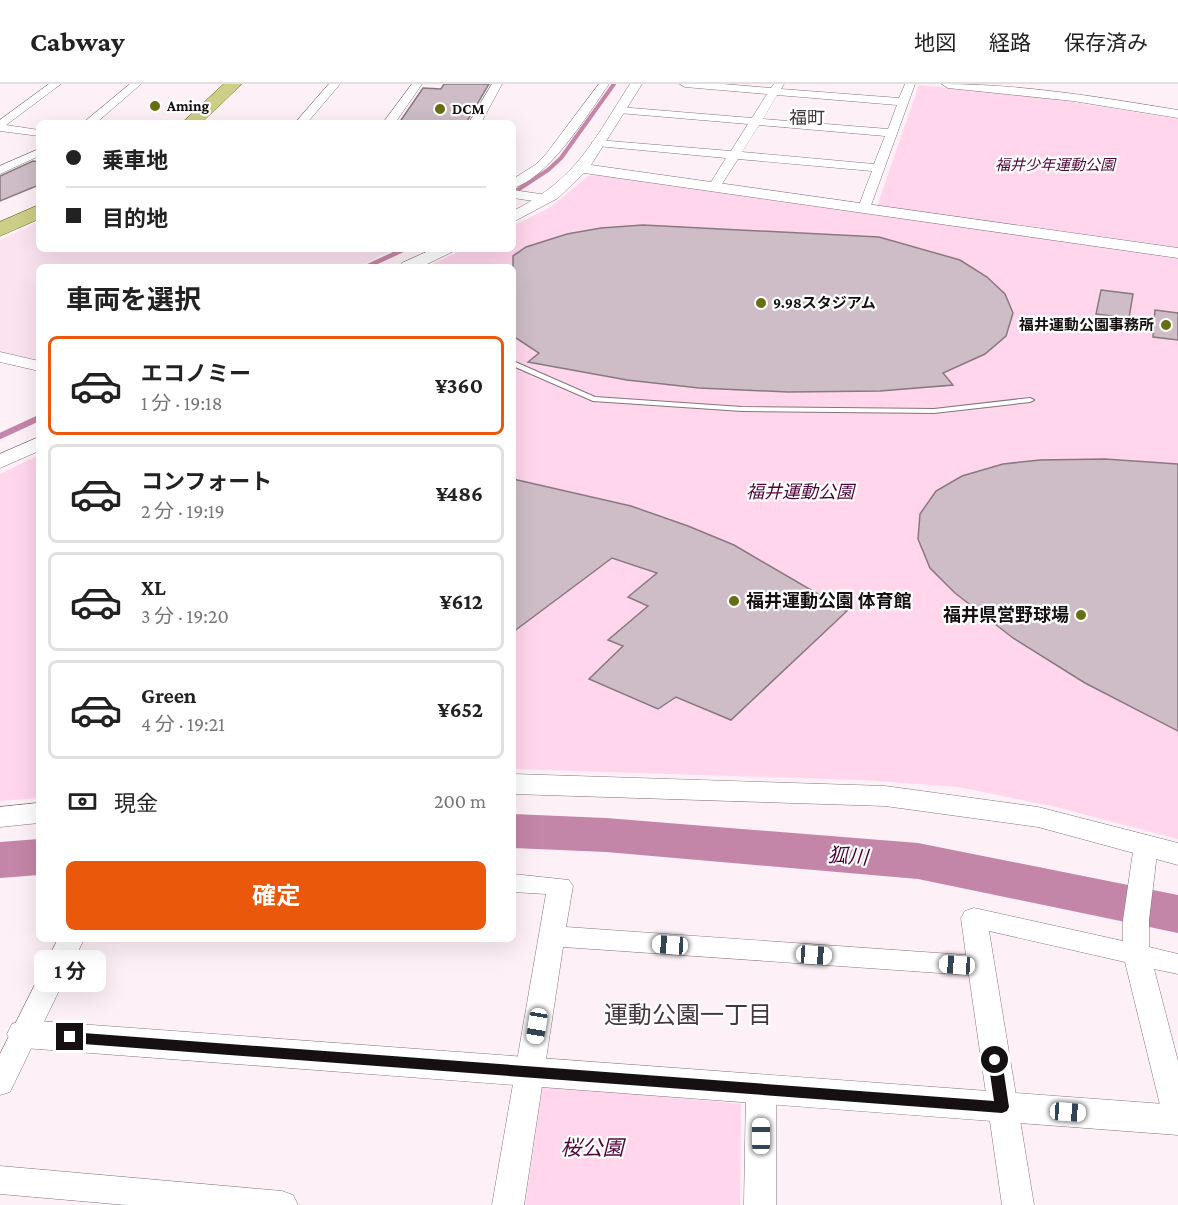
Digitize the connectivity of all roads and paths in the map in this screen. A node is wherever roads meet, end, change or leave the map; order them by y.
1 (56, 84) edge
2 (136, 84) edge
3 (234, 84) edge
4 (335, 84) edge
5 (417, 84) edge
6 (497, 84) edge
7 (604, 84) edge
8 (636, 84) edge
9 (685, 84) edge
10 (910, 84) edge
11 (948, 84) edge
12 (777, 87) edge
13 (904, 102) junction
14 (619, 110) junction
15 (1178, 114) edge
16 (93, 120) edge
17 (194, 120) edge
18 (305, 120) edge
19 (391, 120) edge
20 (477, 120) edge
21 (755, 121) junction
22 (0, 127) edge
23 (36, 133) edge
24 (892, 133) junction
25 (597, 143) junction
26 (36, 153) edge
27 (735, 155) junction
28 (2, 167) edge
29 (580, 168) junction
30 (879, 168) junction
31 (714, 187) junction
32 (516, 190) edge
33 (516, 191) edge
34 (547, 199) junction
35 (864, 208) junction
36 (36, 212) edge
37 (516, 215) edge
38 (0, 230) edge
39 (440, 252) edge
40 (1178, 253) edge
41 (414, 264) edge
42 (0, 357) edge
43 (516, 364) edge
44 (36, 365) edge
45 (1030, 400) dead end
46 (36, 444) edge
47 (0, 462) edge
48 (516, 784) edge
49 (36, 813) edge
50 (0, 816) edge
51 (1144, 853) junction
52 (1178, 854) edge
53 (516, 883) edge
54 (551, 936) junction
55 (70, 942) edge
56 (1136, 953) junction
57 (1178, 964) edge
58 (981, 966) junction
59 (24, 1034) junction
60 (529, 1072) junction
61 (0, 1083) edge
62 (761, 1089) junction
63 (1002, 1107) junction
64 (1178, 1119) edge
65 (0, 1180) edge
66 (282, 1205) edge
67 (508, 1205) edge
68 (760, 1205) edge
69 (1018, 1205) edge

1 - 22 street
2 - 16 street
3 - 17 main road
4 - 18 street
5 - 19 street
6 - 20 street
7 - 32 street
8 - 14 street
9 - 12 street
10 - 13 street
11 - 15 street
12 - 13 street
12 - 21 street
13 - 24 street
14 - 21 street
14 - 25 street
21 - 24 street
21 - 27 street
22 - 23 street
24 - 30 street
25 - 27 street
25 - 29 street
26 - 28 street
27 - 30 street
27 - 31 street
29 - 31 street
29 - 34 street
30 - 35 street
31 - 35 street
33 - 34 street
34 - 37 street
35 - 40 street
36 - 38 main road
39 - 41 street
42 - 44 street
43 - 45 lane
46 - 47 street
48 - 51 street
49 - 50 street
51 - 52 street
51 - 56 street
53 - 54 street
54 - 58 street
54 - 60 street
55 - 59 street
56 - 57 street
56 - 58 street
56 - 64 street
58 - 63 street
59 - 60 street
59 - 61 street
60 - 62 street
60 - 67 street
62 - 63 street
62 - 68 street
63 - 64 street
63 - 69 street
65 - 66 street

